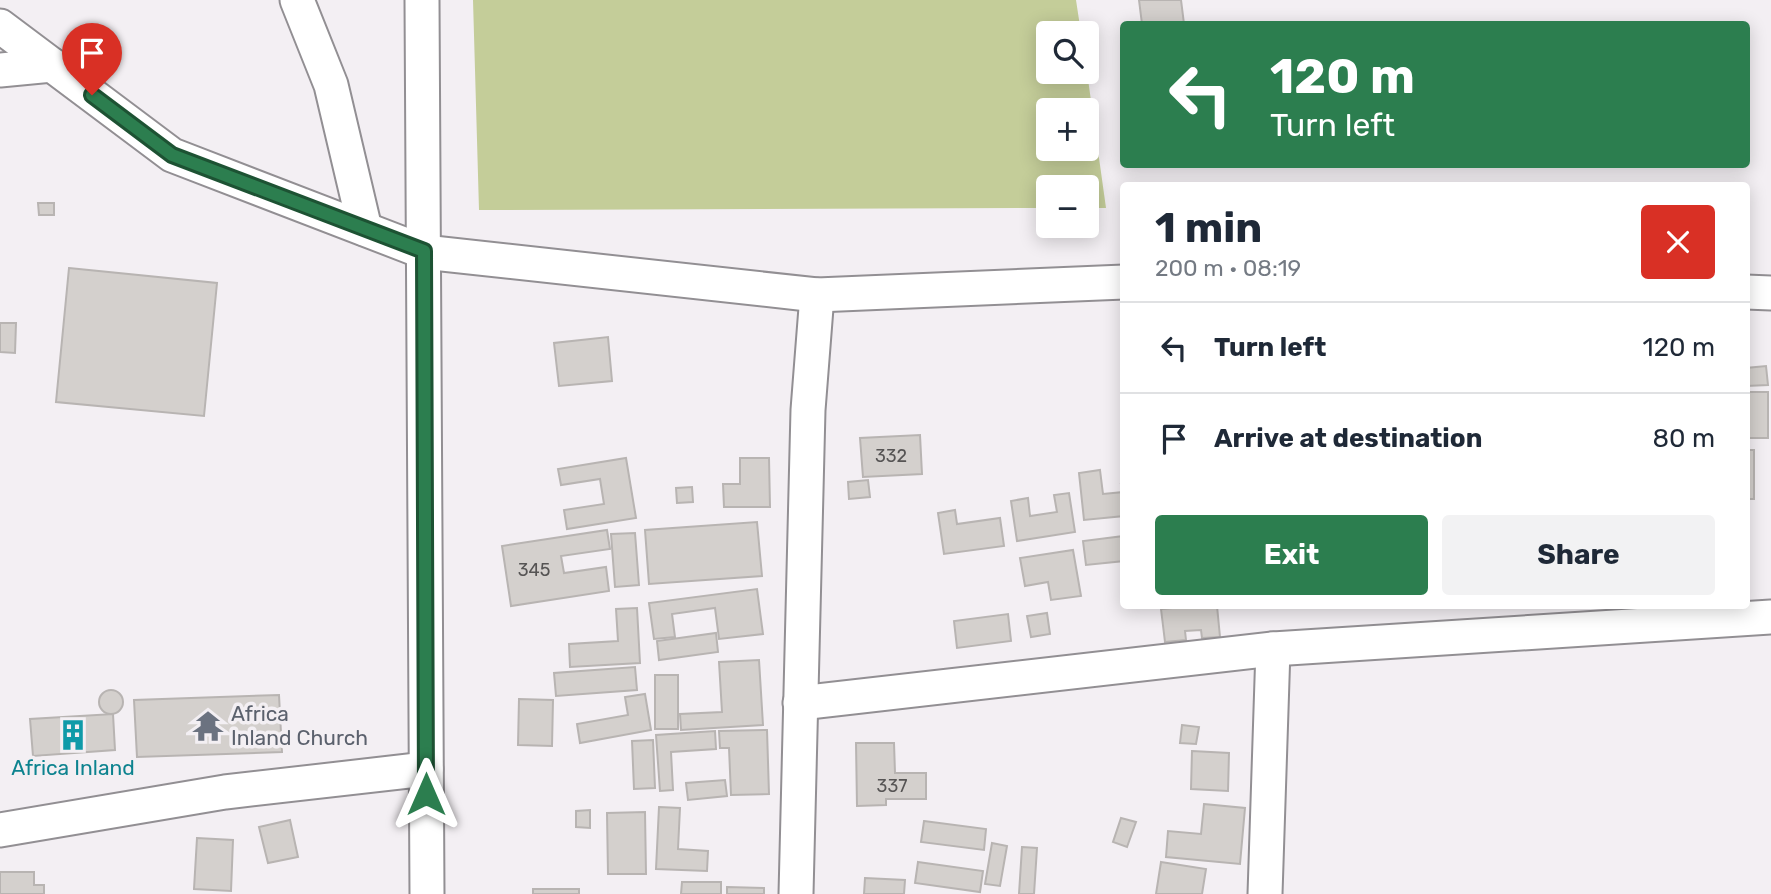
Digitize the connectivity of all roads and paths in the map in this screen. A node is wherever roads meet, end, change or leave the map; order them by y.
1 (297, 0) edge
2 (422, 0) edge
3 (0, 26) edge
4 (52, 65) junction
5 (0, 70) edge
6 (365, 229) junction
7 (424, 251) junction
8 (1120, 282) edge
9 (1750, 292) edge
10 (1771, 293) edge
11 (817, 295) junction
12 (1771, 617) edge
13 (1273, 649) junction
14 (800, 703) junction
15 (426, 769) junction
16 (0, 830) edge
17 (427, 894) edge
18 (796, 894) edge
19 (1265, 894) edge

1 - 6 street
2 - 7 street
3 - 4 street
4 - 5 street
4 - 6 street
6 - 7 street
7 - 11 street
7 - 15 street
8 - 11 street
9 - 10 street
11 - 14 street
12 - 13 street
13 - 14 street
13 - 19 street
14 - 18 street
15 - 16 street
15 - 17 street

